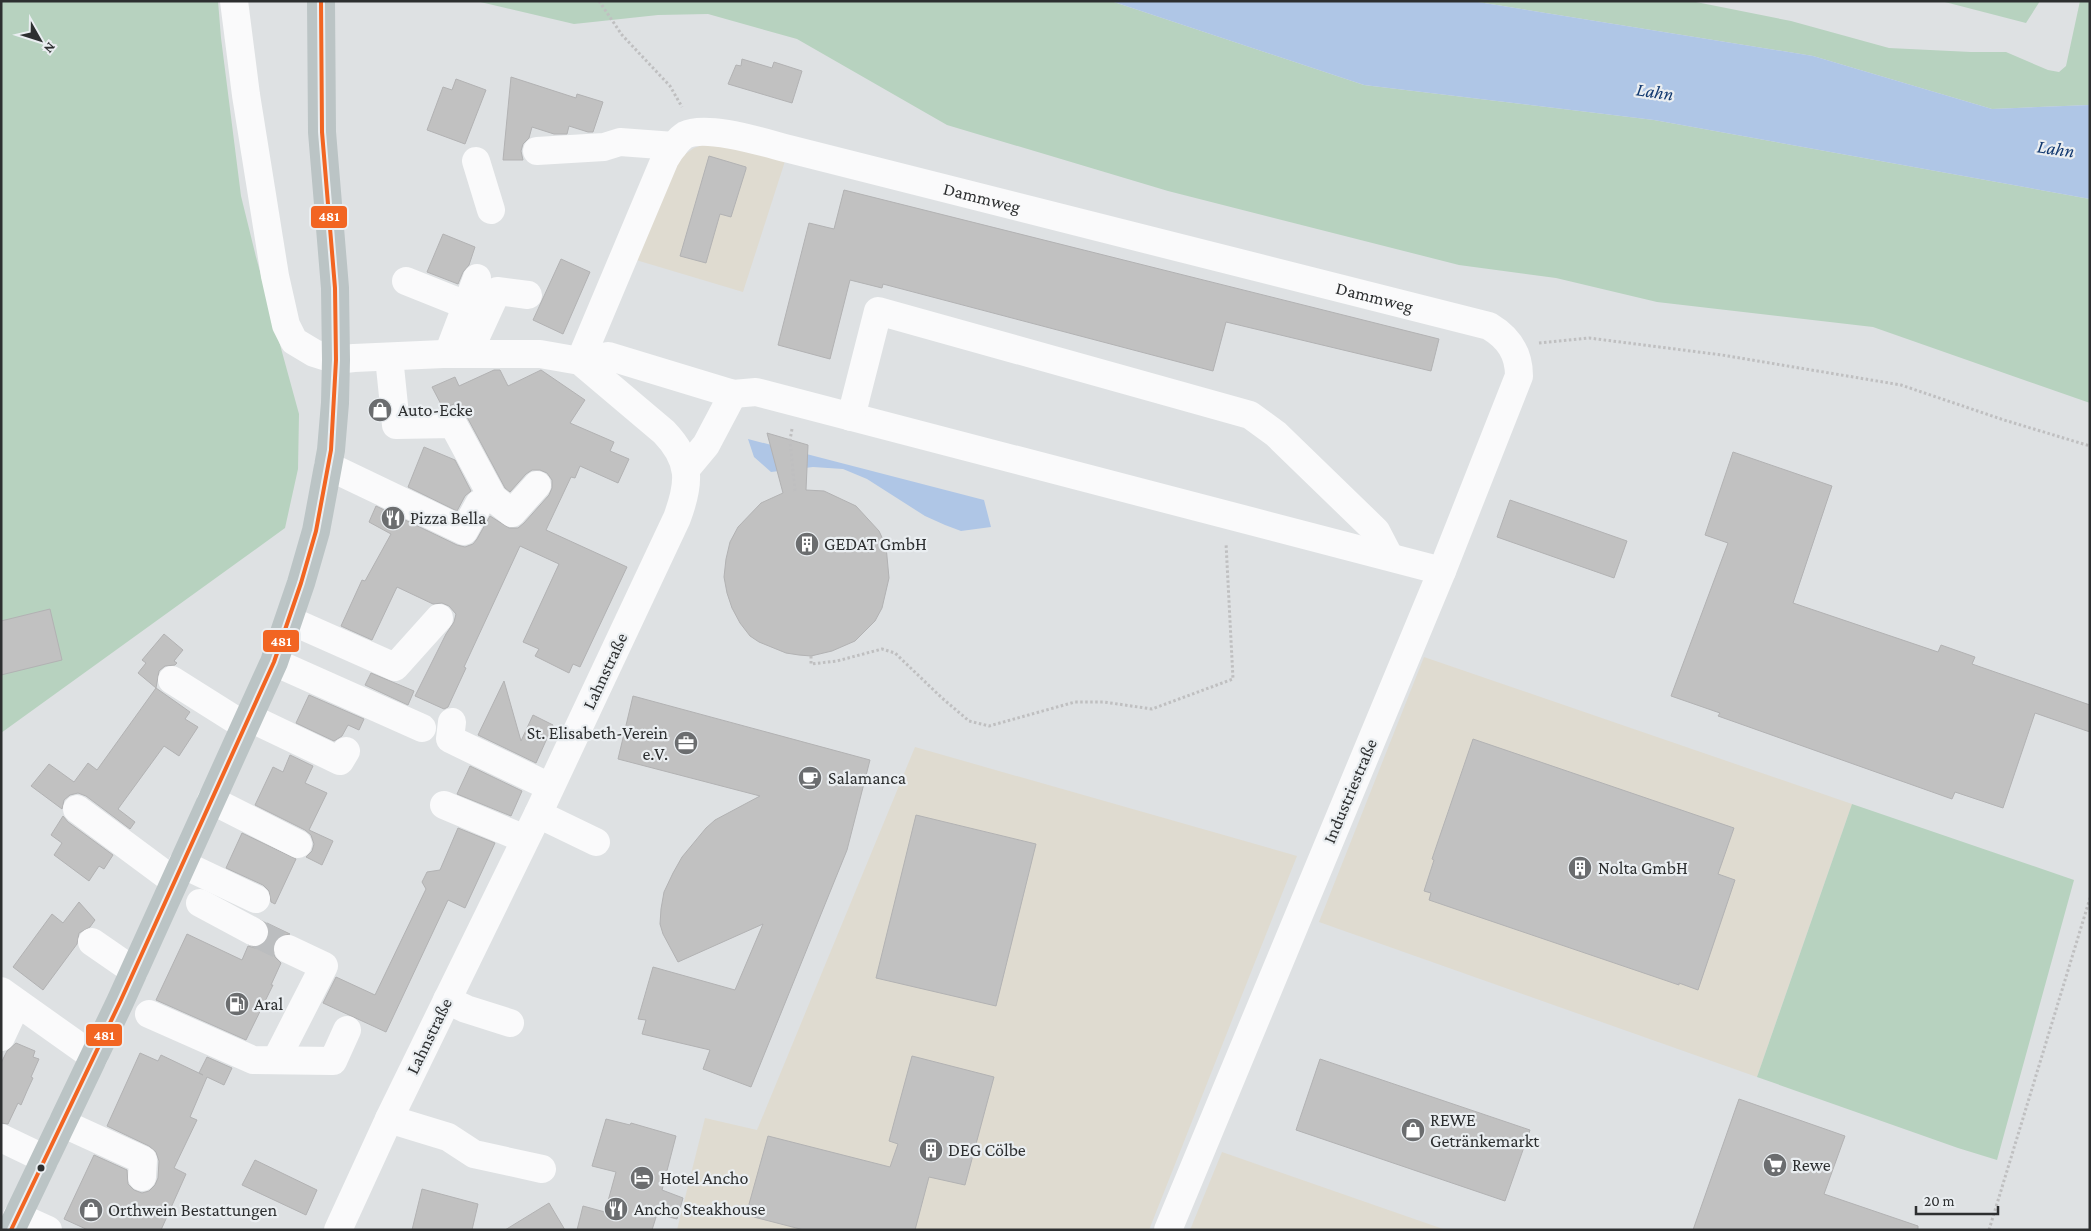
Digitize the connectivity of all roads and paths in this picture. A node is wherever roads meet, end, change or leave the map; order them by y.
1 (234, 1) edge
2 (321, 1) edge
3 (599, 1) edge
4 (697, 131) junction
5 (674, 146) junction
6 (537, 151) dead end
7 (476, 161) dead end
8 (491, 210) dead end
9 (477, 278) dead end
10 (406, 281) dead end
11 (528, 295) dead end
12 (466, 306) junction
13 (1514, 350) junction
14 (458, 354) junction
15 (389, 356) junction
16 (336, 360) junction
17 (580, 361) junction
18 (733, 394) junction
19 (851, 417) junction
20 (790, 440) dead end
21 (2090, 446) edge
22 (328, 466) junction
23 (686, 469) junction
24 (537, 485) dead end
25 (795, 491) dead end
26 (480, 504) dead end
27 (1226, 538) dead end
28 (1389, 556) junction
29 (1442, 571) junction
30 (439, 618) dead end
31 (289, 620) junction
32 (811, 656) dead end
33 (274, 662) junction
34 (172, 680) dead end
35 (247, 722) junction
36 (452, 722) dead end
37 (422, 728) dead end
38 (346, 751) dead end
39 (550, 786) junction
40 (213, 795) junction
41 (444, 805) dead end
42 (77, 809) dead end
43 (538, 814) junction
44 (300, 838) dead end
45 (525, 839) junction
46 (596, 842) dead end
47 (178, 872) junction
48 (2090, 898) edge
49 (256, 900) dead end
50 (200, 903) dead end
51 (254, 932) tunnel mouth
52 (92, 942) dead end
53 (288, 949) tunnel mouth
54 (134, 972) junction
55 (9, 997) edge
56 (447, 1000) junction
57 (149, 1014) dead end
58 (510, 1023) dead end
59 (347, 1030) dead end
60 (1, 1037) edge
61 (94, 1057) junction
62 (276, 1060) junction
63 (389, 1119) junction
64 (62, 1122) junction
65 (1, 1138) edge
66 (44, 1159) junction
67 (542, 1169) dead end
68 (142, 1177) dead end
69 (14, 1223) edge
70 (48, 1230) edge
71 (338, 1230) edge
72 (1168, 1230) edge
73 (1989, 1230) edge

1 - 16 street
2 - 16 main road
3 - 4 path
4 - 5 street
4 - 13 street, Dammweg
5 - 6 street
5 - 17 street
7 - 8 street
9 - 12 street
10 - 12 street
11 - 14 street
12 - 14 street
13 - 21 path
13 - 29 street, Industriestraße
14 - 15 street
14 - 17 street
15 - 16 street
15 - 24 street
16 - 22 main road
17 - 18 street
17 - 23 street, Lahnstraße
18 - 19 street
18 - 23 street
19 - 28 street
19 - 28 street
20 - 25 path
22 - 26 street
22 - 31 main road
23 - 39 street, Lahnstraße
27 - 32 path
28 - 29 street
29 - 72 street, Industriestraße
30 - 31 street
31 - 33 main road
33 - 35 main road
33 - 37 street
34 - 35 street
35 - 38 street
35 - 40 main road
36 - 39 street
39 - 43 street, Lahnstraße
40 - 44 street
40 - 47 main road
41 - 45 street
42 - 47 street
43 - 45 street, Lahnstraße
43 - 46 street
45 - 56 street, Lahnstraße
47 - 49 street
47 - 54 main road
48 - 73 path
50 - 51 street
52 - 54 street
53 - 62 street
54 - 61 main road
55 - 60 street
55 - 61 street
56 - 58 street
56 - 63 street, Lahnstraße
57 - 62 street
59 - 62 street
61 - 64 main road
63 - 67 street
63 - 71 street, Lahnstraße
64 - 66 main road
64 - 68 street
65 - 66 street
66 - 69 main road
69 - 70 street

